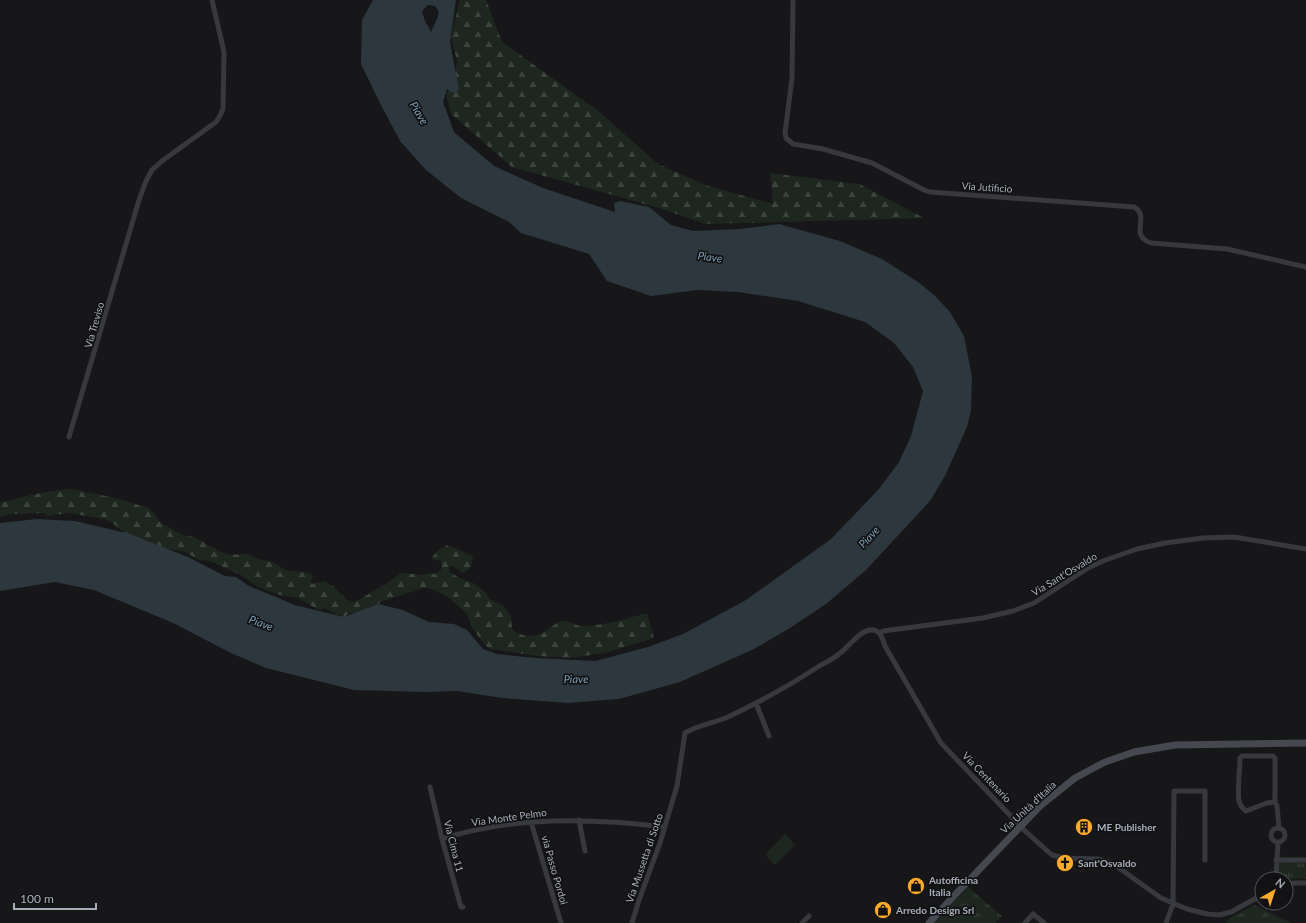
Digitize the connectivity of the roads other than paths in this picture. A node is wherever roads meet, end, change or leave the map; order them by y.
1 (212, 0) edge
2 (793, 0) edge
3 (1306, 267) edge
4 (69, 437) dead end
5 (1306, 549) edge
6 (878, 631) junction
7 (756, 703) junction
8 (769, 736) dead end
9 (1306, 743) edge
10 (430, 787) dead end
11 (1276, 802) junction
12 (579, 820) junction
13 (531, 822) junction
14 (665, 826) junction
15 (1020, 826) junction
16 (1279, 828) junction
17 (442, 839) junction
18 (1278, 843) junction
19 (585, 851) dead end
20 (1205, 860) dead end
21 (1276, 860) junction
22 (1306, 860) edge
23 (1276, 871) edge
24 (1294, 883) edge
25 (1306, 883) edge
26 (1254, 900) edge
27 (1174, 904) junction
28 (463, 907) dead end
29 (809, 916) dead end
30 (929, 922) edge
31 (561, 923) edge
32 (632, 923) edge
33 (802, 923) edge
34 (1025, 923) edge
35 (1044, 923) edge
36 (1166, 923) edge

1 - 4 street, Via Treviso
2 - 3 street, Via Jutificio
5 - 6 street, Via Sant'Osvaldo
6 - 7 street, Via Mussetta di Sotto
6 - 15 street, Via Centenario
7 - 8 street
7 - 14 street, Via Mussetta di Sotto
9 - 15 main road, Via Unità d'Italia
10 - 17 street, Via Cima 11
11 - 11 street
11 - 16 street
12 - 13 street, Via Monte Pelmo
12 - 14 street, Via Monte Pelmo
12 - 19 street
13 - 17 street, Via Monte Pelmo
13 - 31 street, via Passo Pordoi
14 - 32 street, Via Mussetta di Sotto
15 - 27 street, Via Centenario
15 - 30 main road, Via Unità d'Italia
16 - 18 street
16 - 18 street
17 - 28 street, Via Cima 11
18 - 21 street
20 - 27 street
21 - 22 street
21 - 23 street
24 - 25 street
26 - 27 street, Via Centenario
27 - 36 street
29 - 33 street
34 - 35 street

